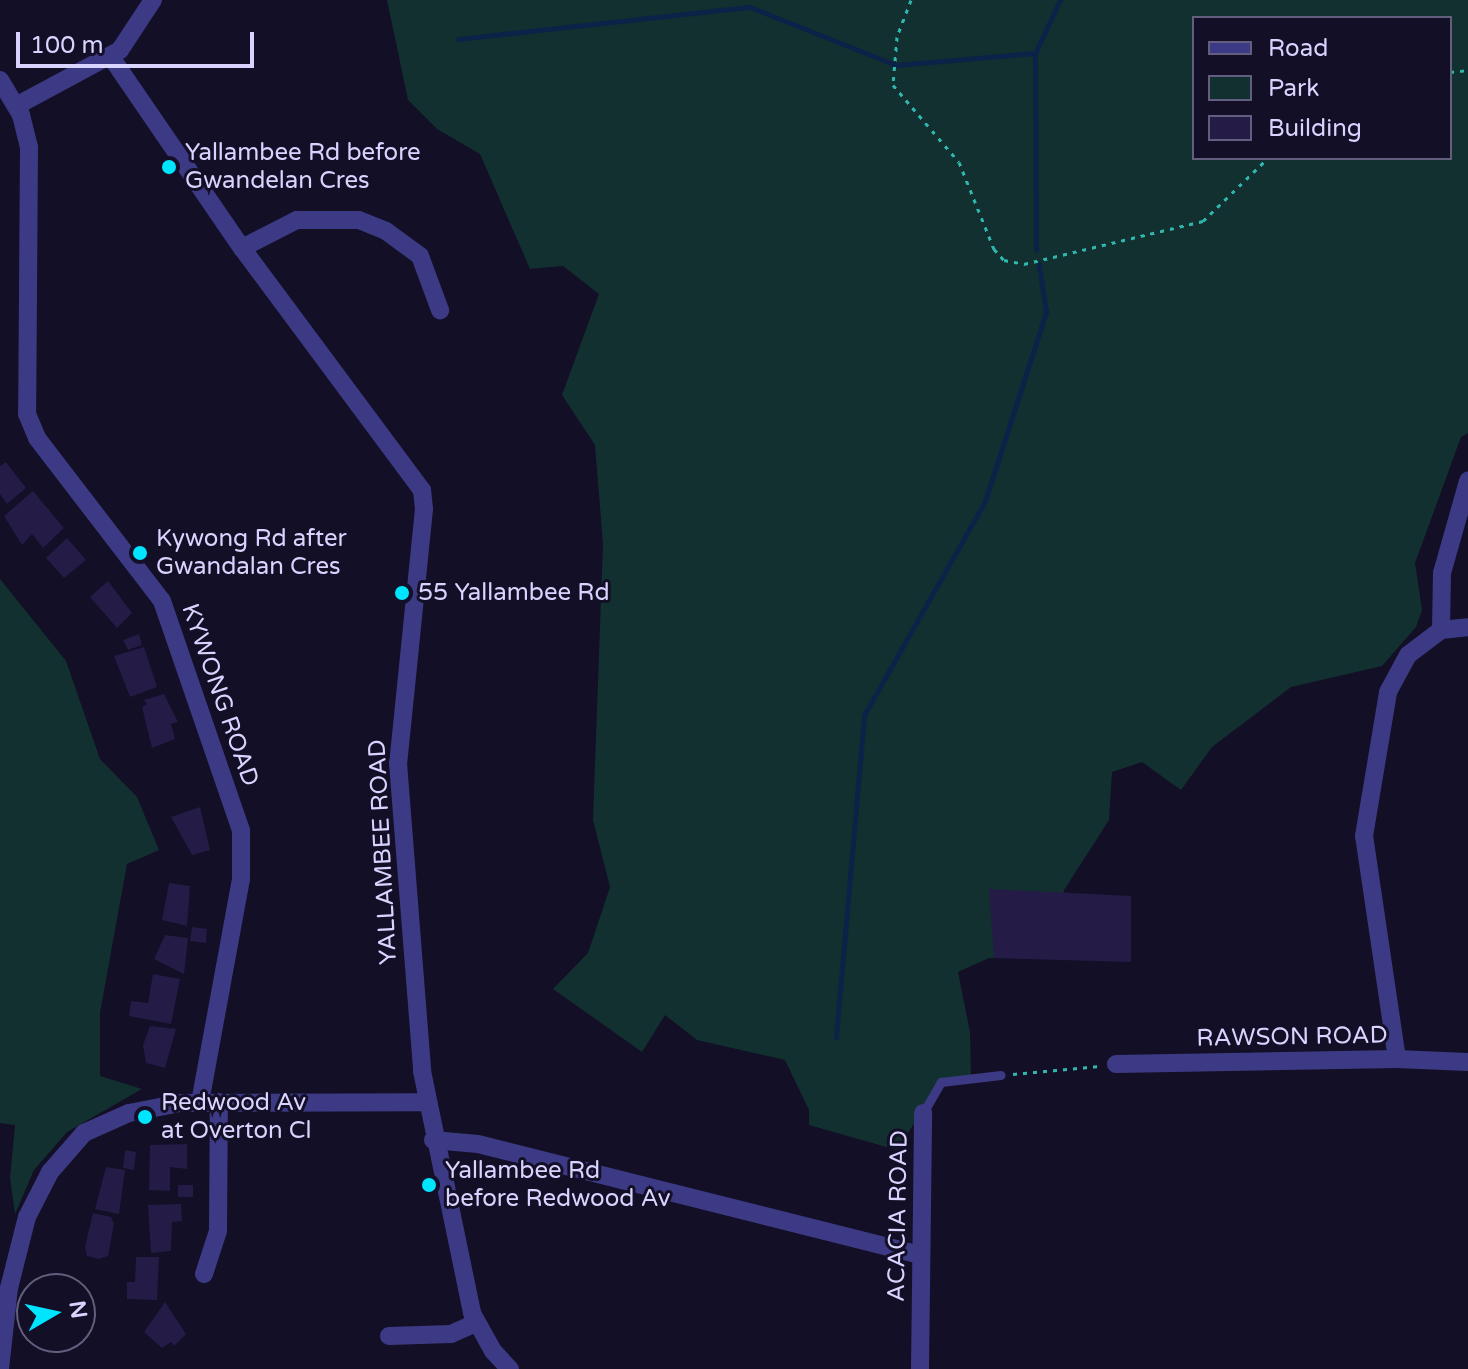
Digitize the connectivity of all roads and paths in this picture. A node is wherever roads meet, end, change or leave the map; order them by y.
1 (153, 0) edge
2 (911, 0) edge
3 (111, 57) junction
4 (0, 80) edge
5 (16, 106) junction
6 (1266, 160) edge
7 (242, 248) junction
8 (440, 310) dead end
9 (1468, 481) edge
10 (1468, 627) edge
11 (1441, 630) junction
12 (1397, 1059) junction
13 (1468, 1062) edge
14 (1116, 1064) joint
15 (1001, 1075) joint
16 (210, 1102) junction
17 (426, 1102) junction
18 (923, 1113) joint
19 (433, 1140) junction
20 (920, 1255) junction
21 (204, 1274) dead end
22 (476, 1323) junction
23 (389, 1336) dead end
24 (0, 1369) edge
25 (510, 1369) edge
26 (920, 1369) edge

1 - 3 street
2 - 6 path
3 - 5 street
3 - 7 street, YALLAMBEE ROAD
4 - 5 street, KYWONG ROAD
5 - 16 street, KYWONG ROAD
7 - 8 street
7 - 17 street, YALLAMBEE ROAD
9 - 11 street
10 - 11 street
11 - 12 street
12 - 13 street, RAWSON ROAD
12 - 14 street, RAWSON ROAD
14 - 15 path
15 - 18 lane, ACACIA ROAD
16 - 17 street
16 - 21 street, KYWONG ROAD
16 - 24 street
17 - 19 street, YALLAMBEE ROAD
18 - 20 street, ACACIA ROAD
19 - 20 street
19 - 22 street, YALLAMBEE ROAD
20 - 26 street, ACACIA ROAD
22 - 23 street
22 - 25 street, YALLAMBEE ROAD

